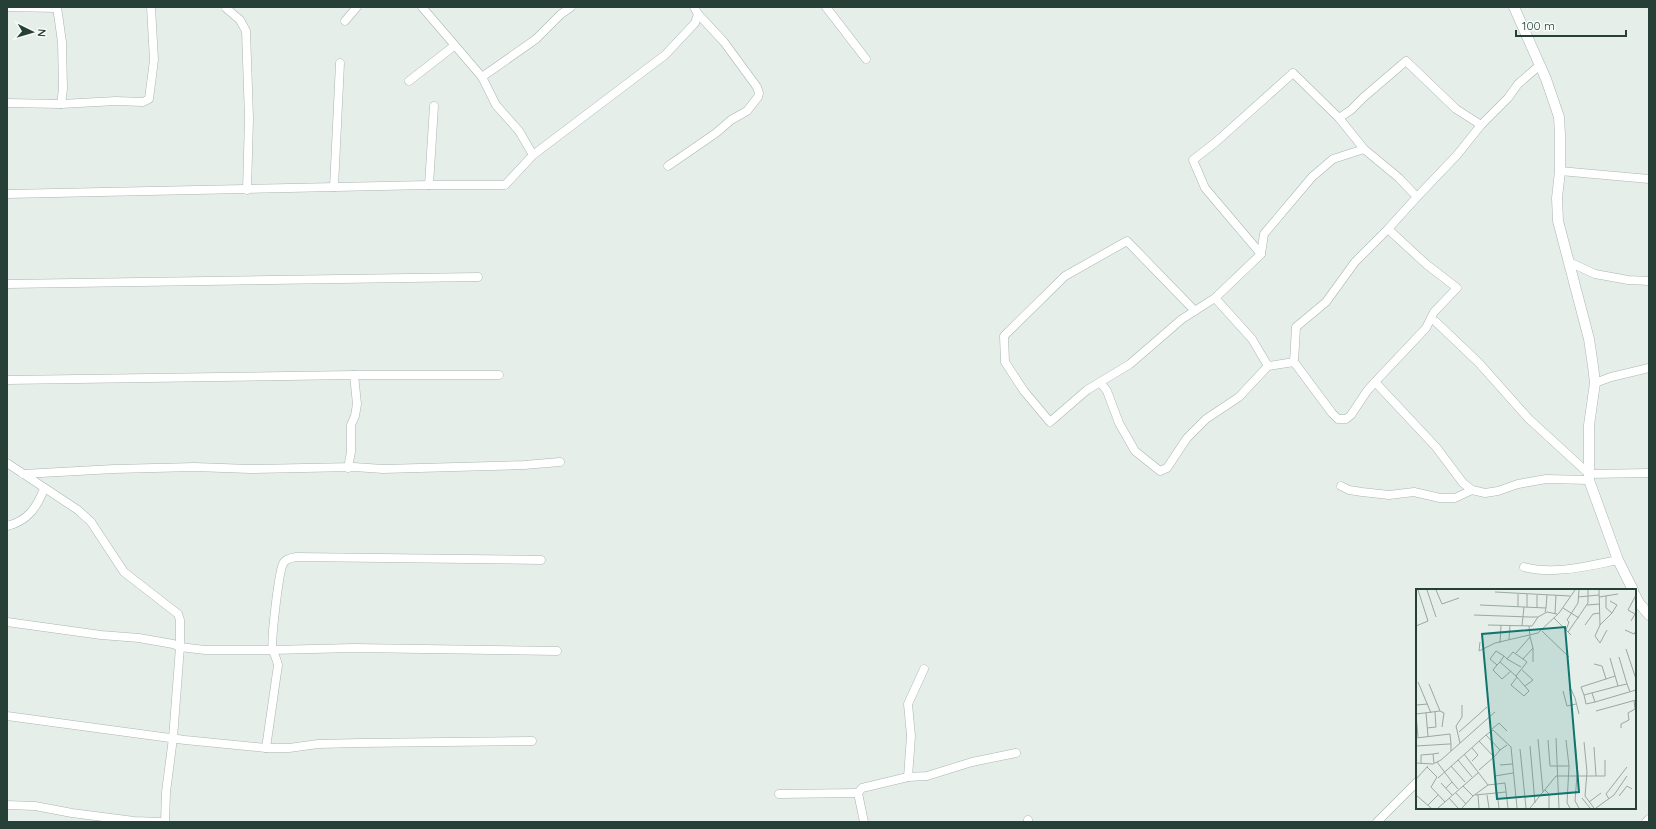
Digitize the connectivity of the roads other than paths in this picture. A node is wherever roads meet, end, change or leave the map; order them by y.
1 (7, 7) edge
2 (151, 7) edge
3 (357, 7) edge
4 (421, 7) edge
5 (571, 7) edge
6 (826, 7) edge
7 (1514, 7) edge
8 (57, 8) edge
9 (226, 8) dead end
10 (696, 10) edge
11 (345, 21) dead end
12 (454, 46) junction
13 (866, 59) dead end
14 (340, 63) dead end
15 (1540, 65) junction
16 (482, 77) junction
17 (409, 81) dead end
18 (7, 103) edge
19 (61, 104) junction
20 (434, 106) dead end
21 (1339, 118) junction
22 (1481, 125) junction
23 (1364, 149) junction
24 (533, 155) junction
25 (668, 166) dead end
26 (1560, 171) junction
27 (1649, 179) edge
28 (429, 185) junction
29 (334, 187) junction
30 (247, 190) junction
31 (7, 194) edge
32 (1417, 197) junction
33 (1388, 229) junction
34 (1261, 254) junction
35 (1569, 262) junction
36 (478, 277) dead end
37 (1649, 281) edge
38 (7, 284) edge
39 (1215, 298) junction
40 (1195, 311) junction
41 (1436, 322) dead end
42 (1294, 362) junction
43 (1268, 366) junction
44 (1649, 368) edge
45 (354, 375) junction
46 (499, 375) dead end
47 (7, 380) edge
48 (1100, 382) junction
49 (1375, 382) junction
50 (1595, 383) junction
51 (560, 462) dead end
52 (7, 463) edge
53 (348, 468) junction
54 (1649, 472) edge
55 (23, 474) junction
56 (1589, 477) junction
57 (1341, 486) dead end
58 (44, 488) junction
59 (1472, 490) junction
60 (7, 526) edge
61 (541, 560) dead end
62 (1618, 560) junction
63 (1524, 567) dead end
64 (1632, 589) edge
65 (1636, 601) edge
66 (1649, 615) edge
67 (7, 622) edge
68 (180, 647) junction
69 (272, 650) junction
70 (557, 651) dead end
71 (924, 669) dead end
72 (7, 716) edge
73 (174, 738) junction
74 (532, 741) dead end
75 (266, 748) junction
76 (1016, 752) dead end
77 (908, 777) junction
78 (1416, 783) edge
79 (858, 793) junction
80 (779, 794) dead end
81 (7, 805) edge
82 (1649, 819) edge
83 (160, 822) edge
84 (165, 822) edge
85 (864, 822) edge
86 (1377, 822) edge
87 (1646, 822) edge

1 - 8 street
2 - 19 street
3 - 11 street
4 - 12 street
5 - 16 street
6 - 13 street
7 - 15 street
8 - 19 street
9 - 30 street
10 - 24 street
10 - 25 street
12 - 16 street
12 - 17 street
14 - 29 street
15 - 22 street
15 - 26 street
16 - 24 street
18 - 19 street
20 - 28 street
21 - 22 street
21 - 23 street
21 - 34 street
22 - 32 street
23 - 32 street
23 - 34 street
24 - 28 street
26 - 27 street
26 - 35 street
28 - 29 street
29 - 30 street
30 - 31 street
32 - 33 street
33 - 42 street
33 - 49 street
34 - 39 street
35 - 37 street
35 - 50 street
36 - 38 street
39 - 40 street
39 - 43 street
40 - 48 street
40 - 48 street
41 - 56 street
42 - 43 street
42 - 49 street
43 - 48 street
44 - 50 street
45 - 46 street
45 - 47 street
45 - 53 street
49 - 59 street
50 - 56 street
51 - 53 street
52 - 55 street
53 - 55 street
54 - 56 street
55 - 58 street
56 - 59 street
56 - 62 street
57 - 59 street
58 - 60 street
58 - 68 street
61 - 69 street
62 - 63 street
62 - 64 street
65 - 66 street
67 - 68 street
68 - 69 street
68 - 73 street
69 - 70 street
69 - 75 street
71 - 77 street
72 - 73 street
73 - 75 street
73 - 84 street
74 - 75 street
76 - 77 street
77 - 79 street
78 - 86 street
79 - 80 street
79 - 85 street
81 - 83 street
82 - 87 street

